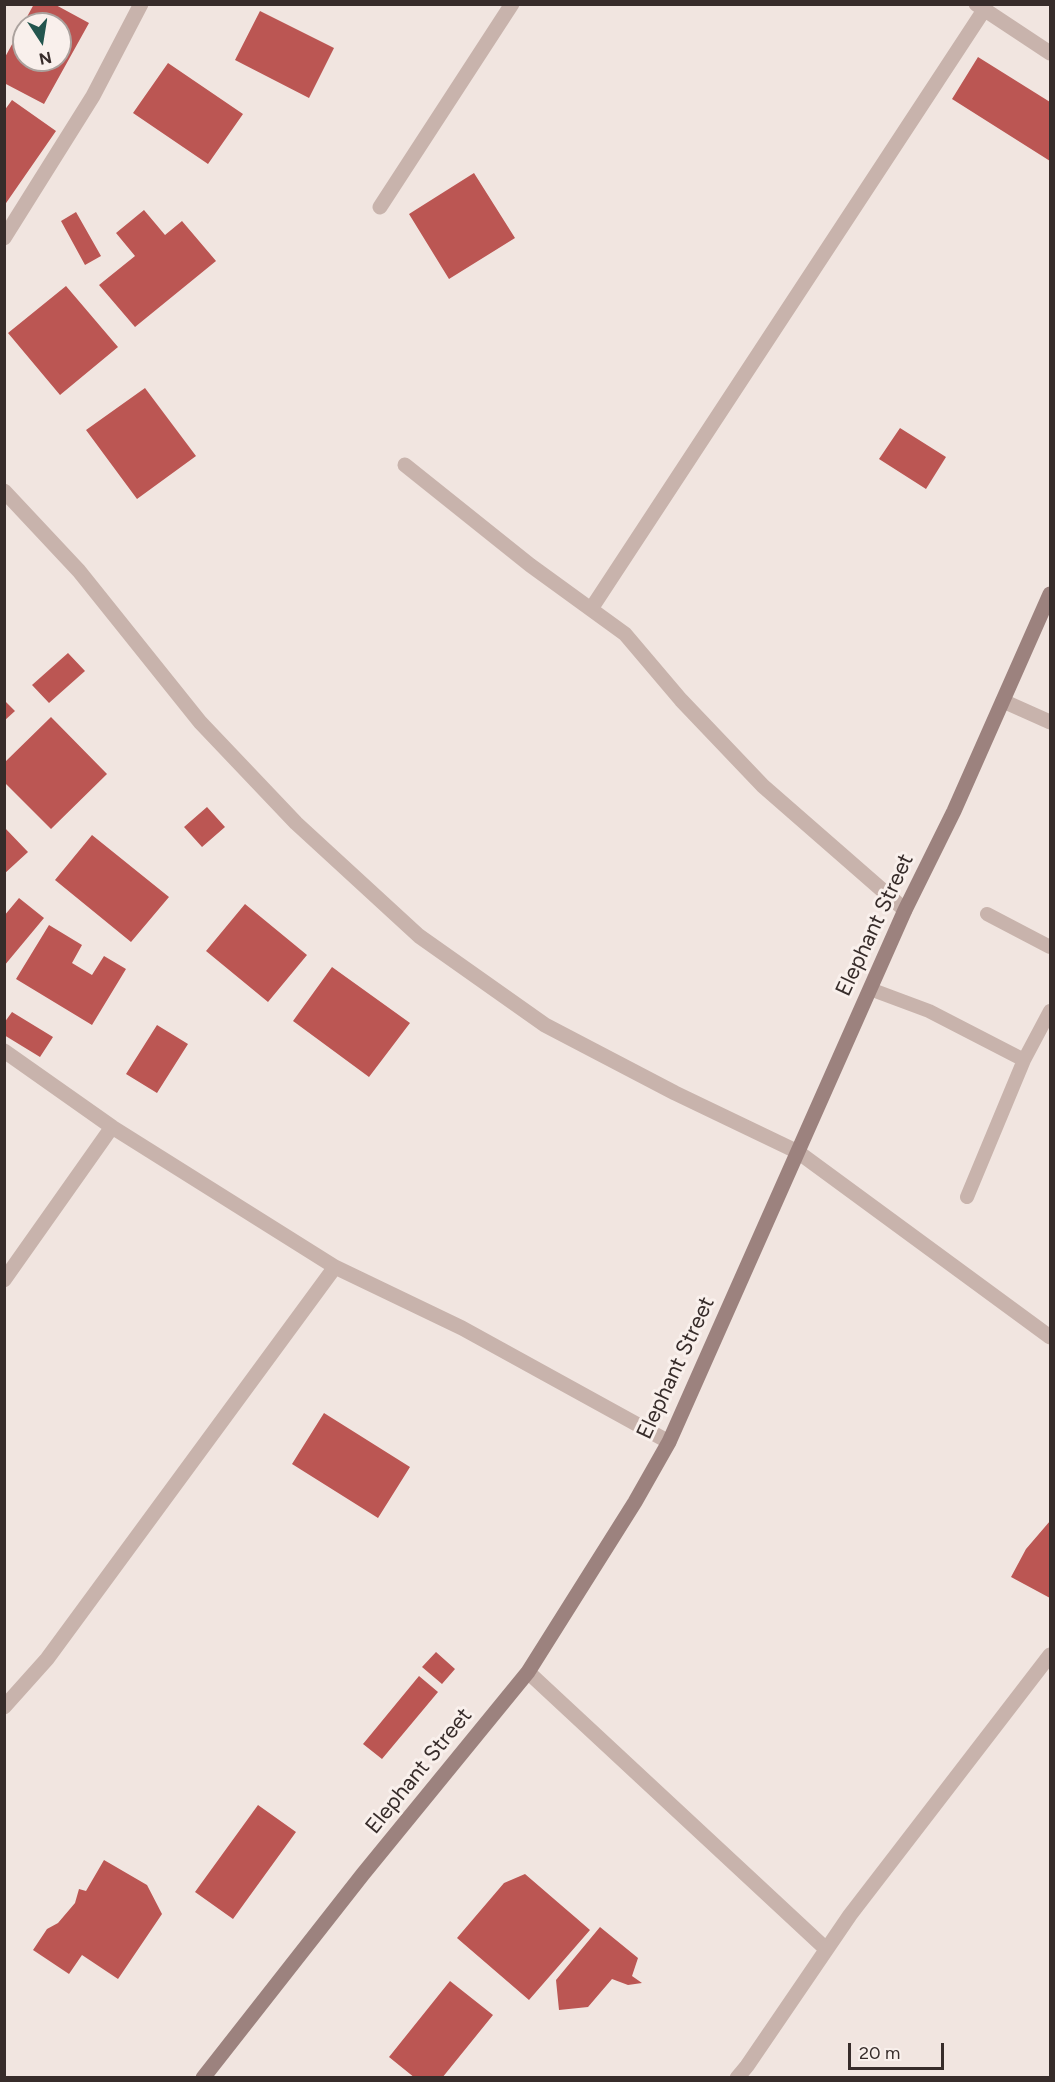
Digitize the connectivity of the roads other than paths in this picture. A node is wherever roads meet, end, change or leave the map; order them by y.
1 (141, 4) edge
2 (512, 4) edge
3 (980, 7) edge
4 (1050, 53) edge
5 (380, 207) dead end
6 (4, 238) edge
7 (405, 465) dead end
8 (4, 491) edge
9 (1050, 594) edge
10 (591, 609) junction
11 (1004, 701) junction
12 (1050, 722) edge
13 (905, 910) junction
14 (987, 914) dead end
15 (1050, 948) edge
16 (870, 989) junction
17 (1050, 1011) edge
18 (4, 1051) edge
19 (1024, 1060) junction
20 (112, 1127) junction
21 (798, 1152) junction
22 (967, 1197) dead end
23 (334, 1267) junction
24 (4, 1280) edge
25 (1050, 1337) edge
26 (669, 1442) junction
27 (1050, 1655) edge
28 (528, 1672) junction
29 (4, 1707) edge
30 (826, 1949) junction
31 (203, 2078) edge
32 (737, 2078) edge

1 - 6 street
2 - 5 street
3 - 4 street
3 - 10 street
7 - 10 street
8 - 21 street
9 - 11 main road, Elephant Street
10 - 13 street
11 - 12 street
11 - 13 main road, Elephant Street
13 - 16 main road, Elephant Street
14 - 15 lane
16 - 19 lane
16 - 21 main road, Elephant Street
17 - 19 lane
18 - 20 street
19 - 22 lane
20 - 23 street
20 - 24 street
21 - 25 street
21 - 26 main road, Elephant Street
23 - 26 street
23 - 29 street
26 - 28 main road, Elephant Street
27 - 30 street
28 - 30 street
28 - 31 main road, Elephant Street
30 - 32 street

